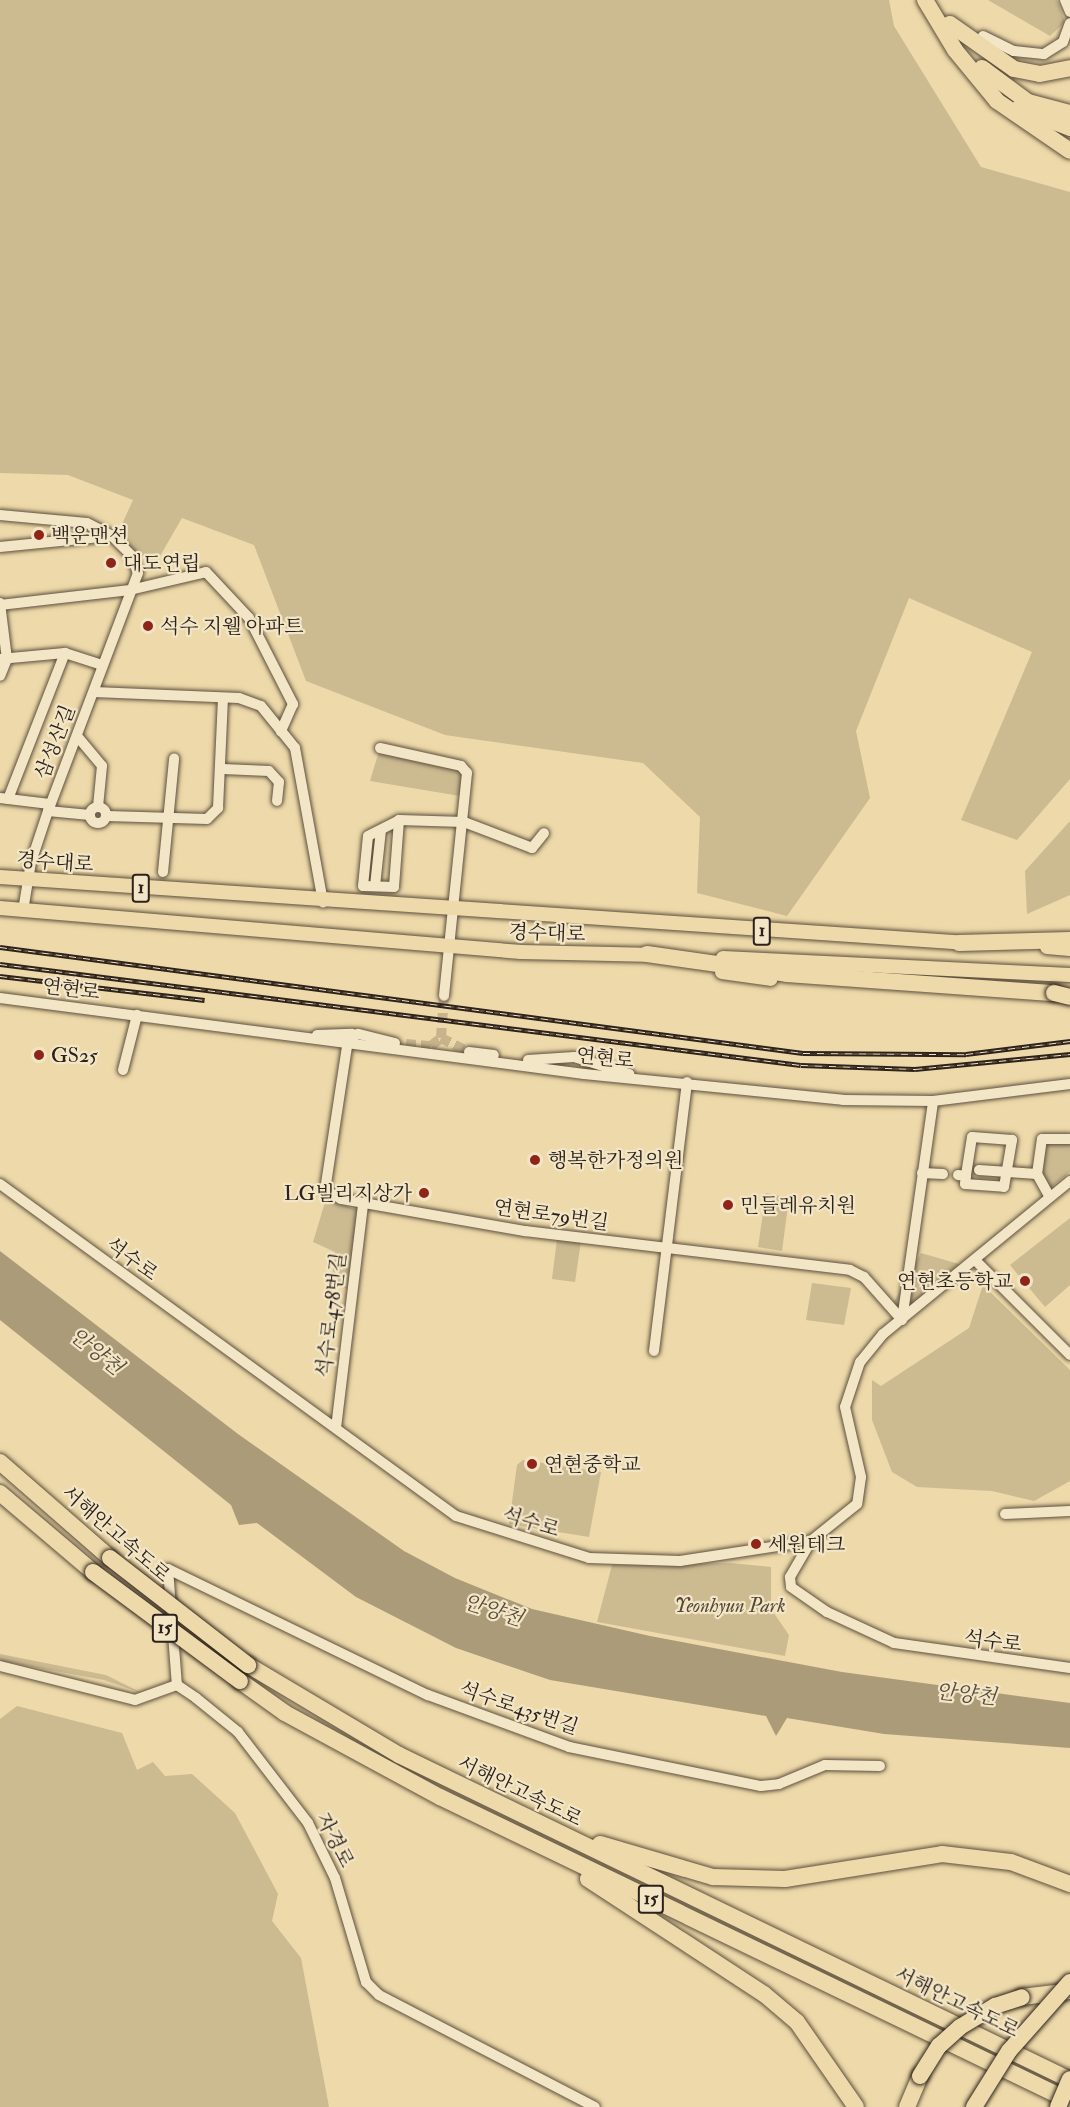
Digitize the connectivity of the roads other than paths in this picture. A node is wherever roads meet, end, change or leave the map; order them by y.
1 (926, 0) edge
2 (937, 0) edge
3 (1065, 0) edge
4 (1070, 12) edge
5 (1070, 23) edge
6 (950, 24) junction
7 (984, 36) dead end
8 (1070, 68) edge
9 (980, 80) junction
10 (1070, 113) edge
11 (1070, 128) edge
12 (1070, 151) edge
13 (0, 515) edge
14 (112, 536) junction
15 (0, 547) edge
16 (130, 590) junction
17 (0, 605) edge
18 (65, 653) junction
19 (3, 659) edge
20 (102, 665) junction
21 (0, 676) edge
22 (94, 692) junction
23 (223, 698) junction
24 (281, 730) junction
25 (77, 736) junction
26 (380, 748) dead end
27 (174, 759) dead end
28 (223, 769) junction
29 (4, 799) edge
30 (277, 801) dead end
31 (49, 808) junction
32 (94, 811) junction
33 (168, 818) junction
34 (399, 820) junction
35 (464, 822) junction
36 (544, 833) dead end
37 (163, 872) dead end
38 (0, 877) edge
39 (28, 879) junction
40 (323, 902) junction
41 (0, 908) edge
42 (23, 911) junction
43 (455, 912) junction
44 (1068, 942) edge
45 (959, 943) joint
46 (450, 947) junction
47 (647, 954) junction
48 (1070, 975) edge
49 (1065, 993) edge
50 (444, 996) tunnel mouth
51 (0, 998) edge
52 (137, 1015) junction
53 (350, 1039) junction
54 (406, 1044) tunnel mouth
55 (469, 1052) tunnel mouth
56 (584, 1060) junction
57 (123, 1070) dead end
58 (584, 1074) junction
59 (656, 1082) junction
60 (687, 1082) junction
61 (1070, 1084) edge
62 (933, 1101) junction
63 (1070, 1139) edge
64 (979, 1170) dead end
65 (1007, 1172) junction
66 (922, 1173) junction
67 (943, 1174) dead end
68 (1037, 1174) junction
69 (1070, 1181) edge
70 (0, 1184) edge
71 (1050, 1197) junction
72 (363, 1206) junction
73 (667, 1248) junction
74 (976, 1261) junction
75 (902, 1320) junction
76 (654, 1351) dead end
77 (1070, 1355) edge
78 (336, 1428) junction
79 (0, 1462) edge
80 (0, 1493) edge
81 (1070, 1511) edge
82 (1005, 1514) dead end
83 (811, 1541) junction
84 (0, 1666) edge
85 (1070, 1668) edge
86 (177, 1685) junction
87 (880, 1766) dead end
88 (542, 1825) junction
89 (538, 1845) junction
90 (1070, 1884) edge
91 (1070, 1982) edge
92 (1070, 1991) edge
93 (1011, 2073) junction
94 (1070, 2080) edge
95 (1070, 2101) edge
96 (595, 2107) edge
97 (856, 2107) edge
98 (907, 2107) edge
99 (974, 2107) edge
100 (1059, 2107) edge

1 - 9 highway
2 - 6 highway
3 - 4 street
5 - 7 street
6 - 8 highway
6 - 10 highway
9 - 11 highway
9 - 12 highway
13 - 14 street
14 - 15 street
14 - 16 street, 삼성산길
16 - 17 street
16 - 20 street, 삼성산길
16 - 24 street
17 - 19 street
18 - 19 street
18 - 20 street
18 - 29 street
19 - 21 street
20 - 22 street, 삼성산길
22 - 23 street
22 - 25 street, 삼성산길
23 - 24 street
23 - 28 street
24 - 40 street
25 - 31 street, 삼성산길
25 - 32 street
26 - 35 street
27 - 33 street
28 - 30 street
28 - 33 street
29 - 31 street
31 - 32 street
31 - 39 street, 삼성산길
32 - 33 street
33 - 37 street
34 - 34 street
34 - 35 street
35 - 36 street
35 - 43 street
38 - 39 main road, 경수대로 / 1
39 - 40 main road, 경수대로 / 1
39 - 42 street, 삼성산길
40 - 43 main road, 경수대로
41 - 42 main road, 1
42 - 46 main road, 경수대로 / 1
43 - 45 main road, 경수대로 / 1
43 - 46 street
44 - 45 highway
46 - 47 main road, 경수대로 / 1
46 - 50 street
47 - 48 main road, 경수대로 / 1
47 - 49 highway
51 - 52 street, 연현로
52 - 53 street, 연현로
52 - 57 street
53 - 54 street
53 - 58 street, 연현로
53 - 72 street, 연현로79번길
55 - 56 street
56 - 58 street
56 - 59 street
58 - 59 street, 연현로
59 - 60 street, 연현로
60 - 62 street, 연현로
60 - 73 street
61 - 62 street, 연현로
62 - 66 street
63 - 68 street
64 - 65 street
65 - 65 street
65 - 68 street
66 - 67 street
66 - 75 street
68 - 71 street
69 - 71 street
70 - 78 street, 석수로
71 - 74 street
72 - 73 street, 연현로79번길
72 - 78 street, 석수로478번길
73 - 75 street, 연현로79번길
73 - 76 street
74 - 75 street
74 - 77 street
75 - 83 street
78 - 83 street, 석수로
79 - 88 highway, 서해안고속도로 / 15, bridge
80 - 89 highway, 서해안고속도로 / 15, bridge
81 - 82 street
83 - 85 street, 석수로
84 - 86 street
86 - 87 street, 석수로435번길
86 - 96 street, 자경로
88 - 90 highway
88 - 94 highway, 서해안고속도로 / 15
89 - 93 highway, 서해안고속도로 / 15
89 - 97 highway
91 - 99 highway, bridge
92 - 98 highway, bridge
93 - 95 highway, 서해안고속도로 / 15
93 - 100 highway
94 - 100 highway, bridge

